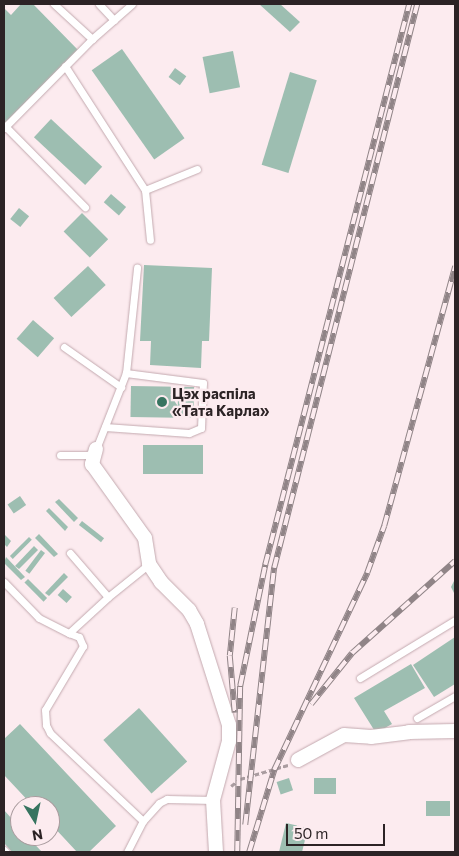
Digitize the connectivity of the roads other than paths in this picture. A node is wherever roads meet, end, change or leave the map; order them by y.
1 (54, 4) edge
2 (99, 4) edge
3 (132, 4) edge
4 (114, 20) junction
5 (92, 39) junction
6 (65, 66) junction
7 (4, 127) edge
8 (197, 169) dead end
9 (146, 190) junction
10 (85, 207) dead end
11 (150, 240) dead end
12 (138, 268) dead end
13 (64, 347) dead end
14 (126, 373) junction
15 (121, 387) junction
16 (105, 427) junction
17 (95, 454) junction
18 (60, 455) dead end
19 (70, 553) dead end
20 (149, 564) junction
21 (4, 582) edge
22 (108, 597) junction
23 (455, 620) edge
24 (70, 633) junction
25 (360, 678) dead end
26 (455, 696) edge
27 (417, 718) dead end
28 (455, 731) edge
29 (298, 760) road end
30 (213, 800) junction
31 (143, 821) junction
32 (127, 852) edge
33 (216, 852) edge

1 - 5 lane
2 - 4 lane
3 - 4 lane
4 - 5 lane
5 - 6 lane
6 - 7 lane
6 - 9 lane
7 - 10 lane
8 - 9 lane
9 - 11 lane
12 - 14 lane
13 - 15 lane
14 - 15 lane
14 - 16 lane
15 - 16 lane
16 - 17 lane
17 - 18 lane
17 - 20 street
19 - 22 lane
20 - 22 lane
20 - 30 street
21 - 24 lane
22 - 24 lane
23 - 25 lane
24 - 31 lane
26 - 27 lane
28 - 29 street
30 - 31 lane
30 - 33 street
31 - 32 lane

